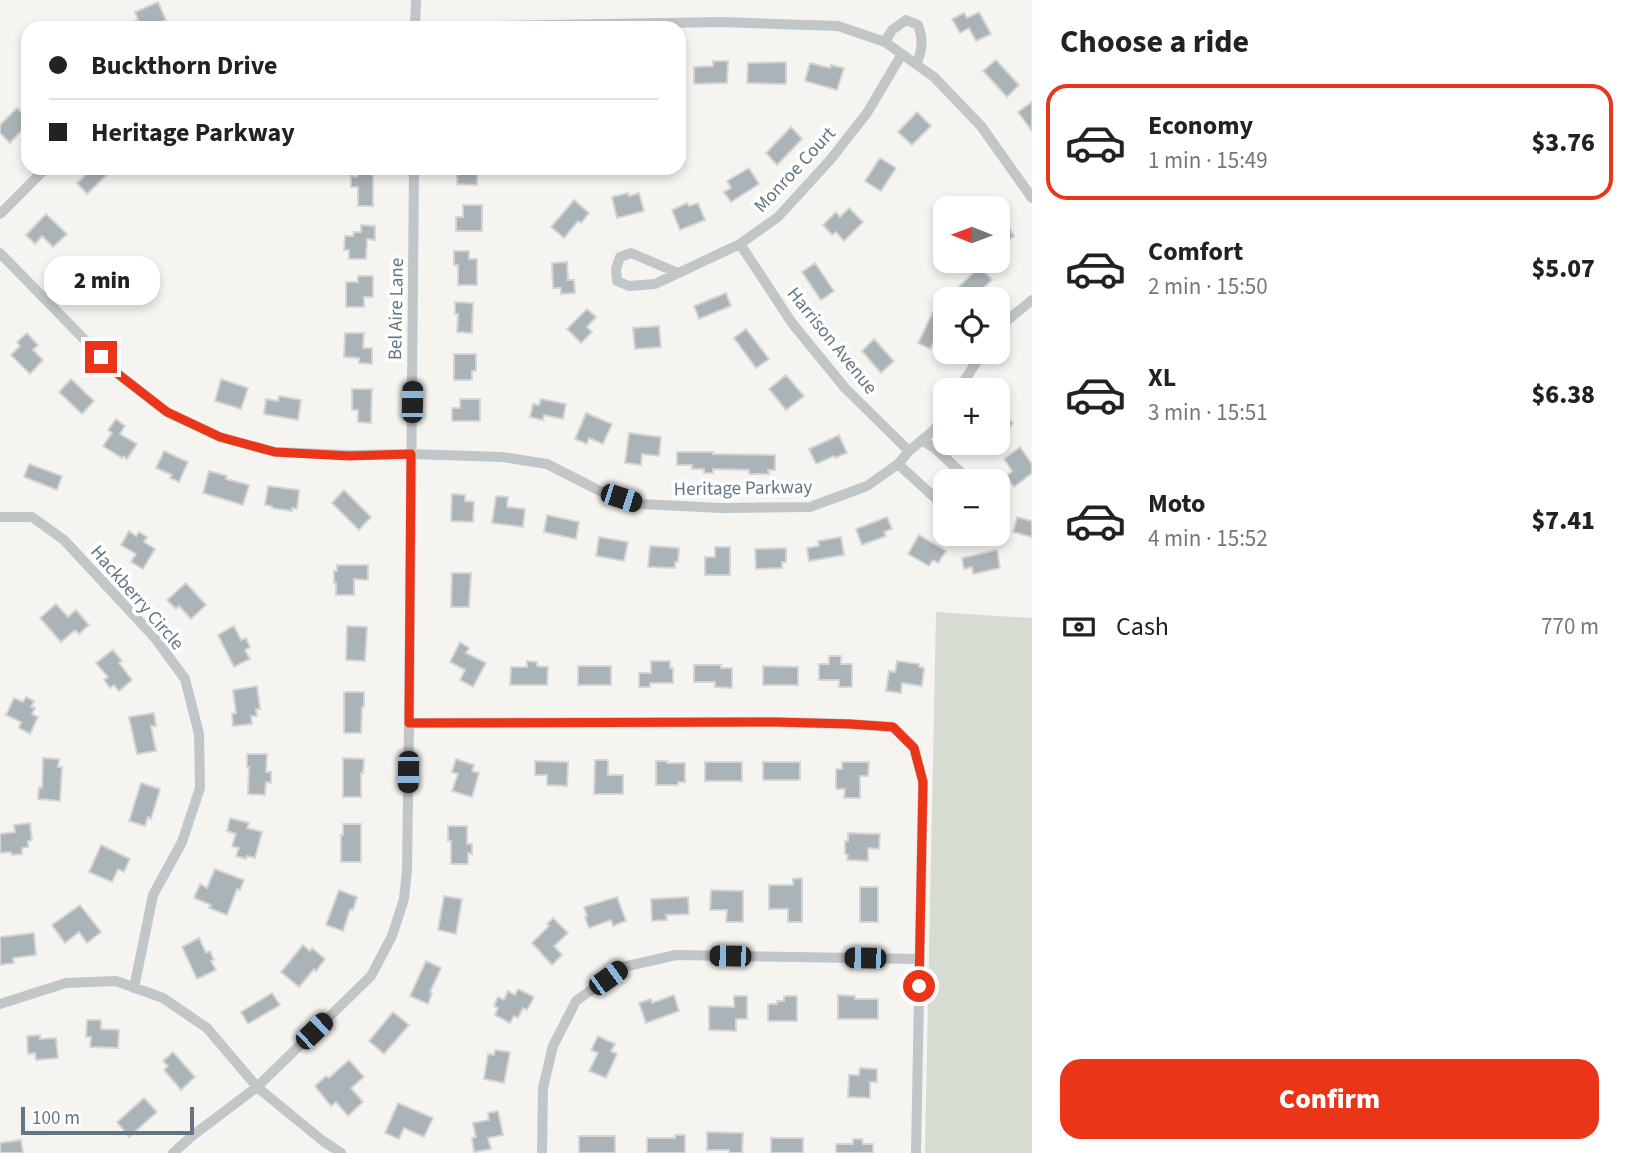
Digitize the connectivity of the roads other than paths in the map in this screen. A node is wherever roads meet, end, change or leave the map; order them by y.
1 (416, 0) edge
2 (415, 21) edge
3 (686, 23) edge
4 (885, 42) junction
5 (902, 54) junction
6 (916, 64) junction
7 (39, 175) edge
8 (414, 175) edge
9 (1032, 198) edge
10 (0, 214) edge
11 (740, 244) junction
12 (0, 253) edge
13 (678, 273) junction
14 (1032, 300) edge
15 (1010, 318) edge
16 (933, 431) edge
17 (922, 440) junction
18 (909, 451) junction
19 (411, 454) junction
20 (898, 464) junction
21 (957, 469) edge
22 (933, 496) edge
23 (0, 517) edge
24 (409, 723) junction
25 (920, 959) junction
26 (134, 988) junction
27 (0, 1004) edge
28 (257, 1087) junction
29 (173, 1153) edge
30 (341, 1153) edge
31 (542, 1153) edge
32 (916, 1153) edge

1 - 2 street
3 - 4 street
4 - 5 street
4 - 6 street
5 - 6 street
5 - 11 street, Monroe Court
6 - 9 street
7 - 10 street
8 - 19 street, Bel Aire Lane
11 - 13 street, Monroe Court
11 - 18 street, Harrison Avenue
12 - 19 street, Heritage Parkway
13 - 13 street, Monroe Court
14 - 15 street
16 - 17 street, Heritage Parkway
17 - 18 street, Heritage Parkway
17 - 21 street
18 - 20 street, Heritage Parkway
19 - 20 street, Heritage Parkway
19 - 24 street, Bel Aire Lane
20 - 22 street
23 - 26 street, Hackberry Circle
24 - 25 street
24 - 28 street, Bel Aire Lane
25 - 31 street
25 - 32 street
26 - 27 street
26 - 28 street
28 - 29 street, Bel Aire Lane
28 - 30 street

